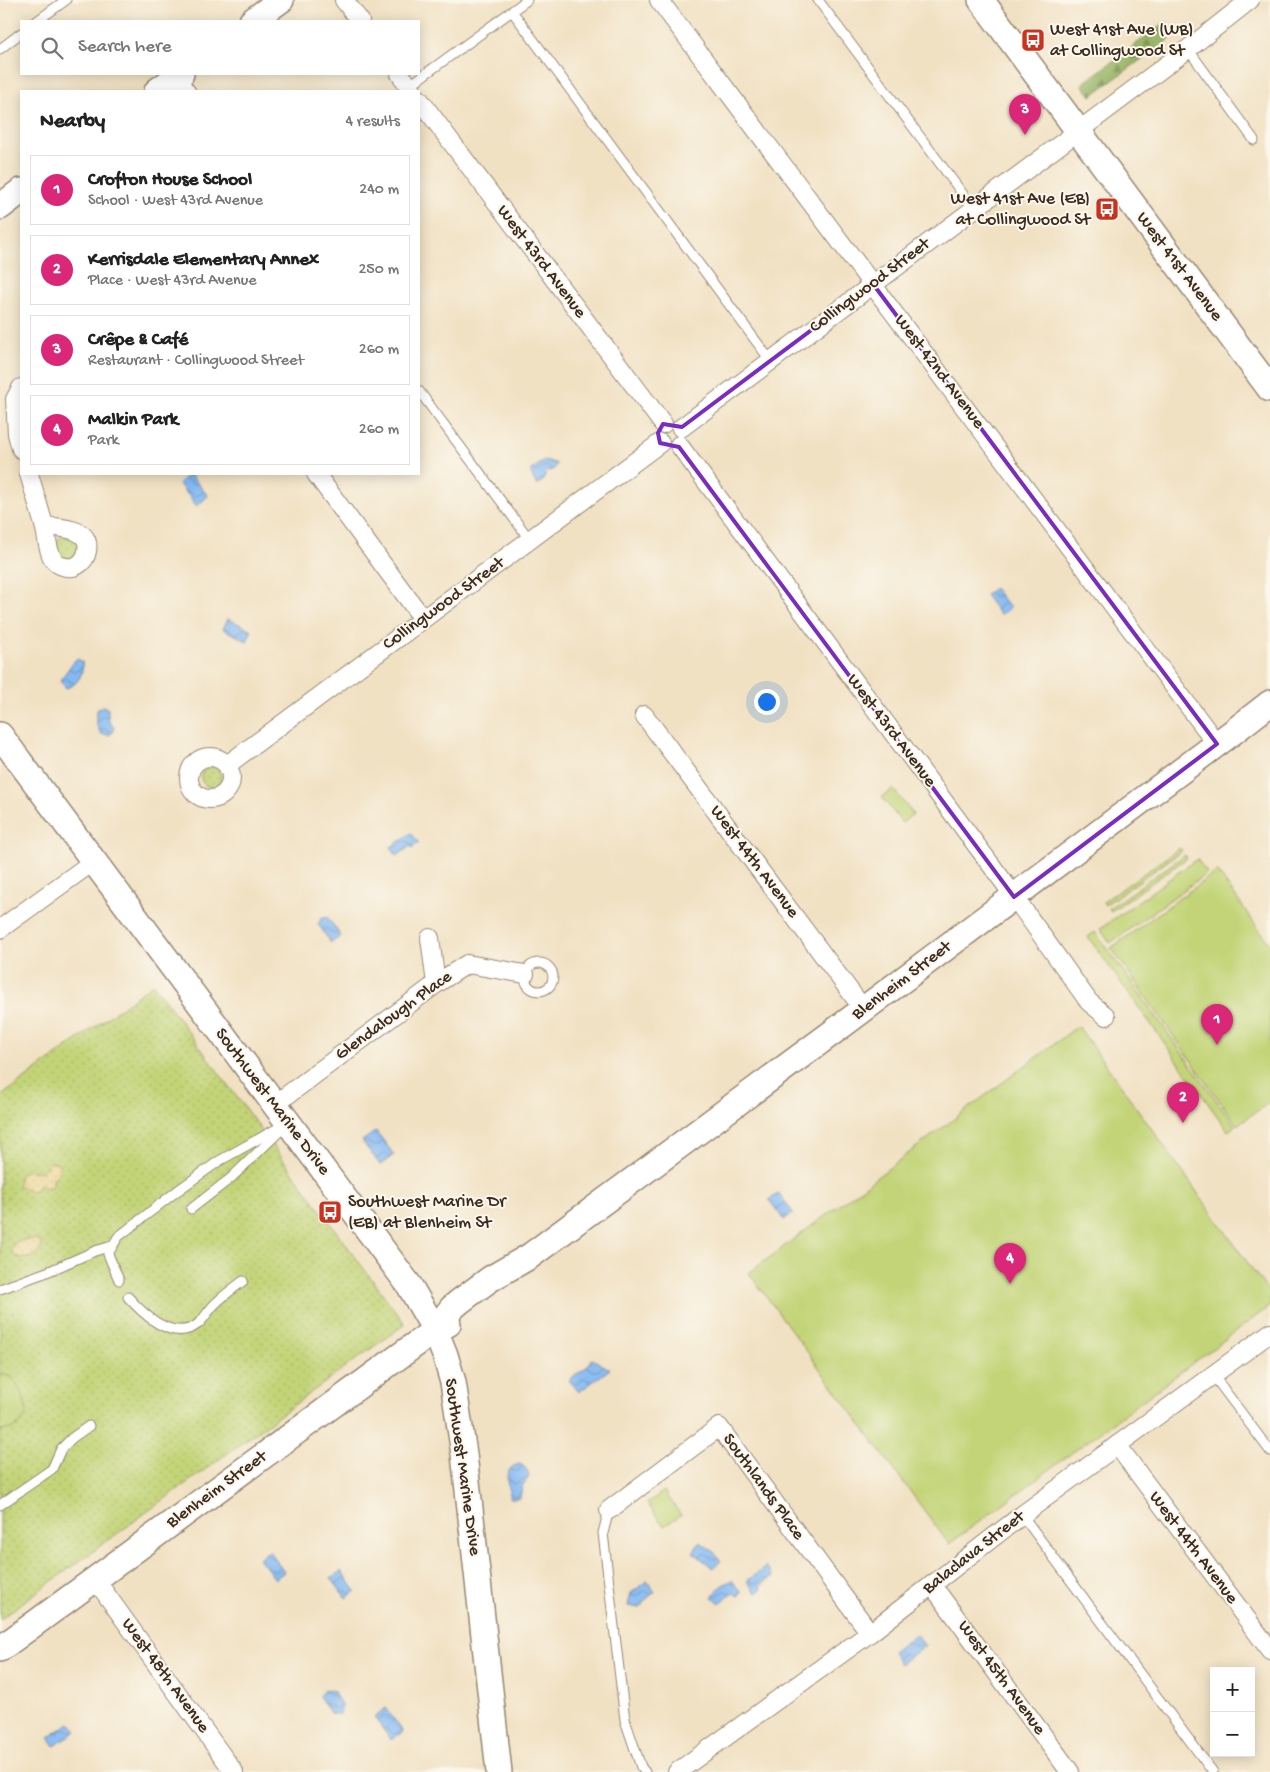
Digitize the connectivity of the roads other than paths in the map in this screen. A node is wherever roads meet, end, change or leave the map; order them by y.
1 (66, 0) edge
2 (281, 0) edge
3 (344, 0) edge
4 (526, 0) edge
5 (659, 0) edge
6 (818, 0) edge
7 (981, 0) edge
8 (1250, 0) edge
9 (512, 11) junction
10 (38, 20) edge
11 (253, 20) edge
12 (359, 20) edge
13 (20, 34) edge
14 (0, 49) edge
15 (1188, 49) junction
16 (184, 80) edge
17 (409, 88) edge
18 (159, 90) edge
19 (420, 103) edge
20 (1078, 131) junction
21 (1254, 140) dead end
22 (20, 192) edge
23 (0, 206) edge
24 (974, 209) junction
25 (873, 284) junction
26 (770, 360) junction
27 (1270, 389) edge
28 (20, 390) edge
29 (420, 392) edge
30 (663, 424) junction
31 (680, 436) junction
32 (660, 443) junction
33 (20, 445) edge
34 (29, 475) edge
35 (317, 475) edge
36 (44, 526) dead end
37 (530, 540) junction
38 (423, 619) junction
39 (1270, 703) edge
40 (644, 715) dead end
41 (0, 735) edge
42 (1217, 744) junction
43 (227, 765) dead end
44 (94, 861) junction
45 (1014, 897) junction
46 (0, 929) edge
47 (430, 938) dead end
48 (526, 974) dead end
49 (436, 984) junction
50 (864, 1010) junction
51 (1106, 1016) dead end
52 (281, 1114) junction
53 (191, 1209) dead end
54 (112, 1246) junction
55 (118, 1280) dead end
56 (243, 1281) dead end
57 (0, 1289) edge
58 (128, 1297) dead end
59 (435, 1330) junction
60 (1270, 1333) edge
61 (1213, 1375) junction
62 (89, 1426) dead end
63 (1117, 1445) junction
64 (1270, 1451) edge
65 (0, 1505) edge
66 (609, 1510) joint
67 (1022, 1515) junction
68 (95, 1579) junction
69 (932, 1585) junction
70 (870, 1633) junction
71 (0, 1649) edge
72 (1270, 1650) edge
73 (234, 1772) edge
74 (499, 1772) edge
75 (645, 1772) edge
76 (677, 1772) edge
77 (1070, 1772) edge
78 (1213, 1772) edge

1 - 10 lane
2 - 11 main road
3 - 12 street
4 - 9 lane
5 - 25 street, West 42nd Avenue
6 - 24 lane
7 - 20 main road, West 41st Avenue
8 - 15 street, Collingwood Street
9 - 17 lane
9 - 26 lane
13 - 14 lane
15 - 20 street, Collingwood Street
15 - 21 lane
16 - 18 main road
19 - 30 street, West 43rd Avenue
20 - 24 street, Collingwood Street
20 - 27 main road, West 41st Avenue
22 - 23 main road
24 - 25 street, Collingwood Street
25 - 26 street, Collingwood Street
25 - 42 street, West 42nd Avenue
26 - 31 street, Collingwood Street
28 - 33 street
29 - 37 lane
30 - 31 street
30 - 32 street
31 - 32 street
31 - 45 street, West 43rd Avenue
32 - 37 street, Collingwood Street
34 - 36 street
35 - 38 street
37 - 38 street, Collingwood Street
38 - 43 street, Collingwood Street
39 - 42 main road, Blenheim Street
40 - 50 street, West 44th Avenue
41 - 44 main road, Southwest Marine Drive
42 - 45 main road, Blenheim Street
44 - 46 street
44 - 52 main road, Southwest Marine Drive
45 - 50 main road, Blenheim Street
45 - 51 street, West 43rd Avenue
47 - 49 street
48 - 49 street, Glendalough Place
49 - 52 street, Glendalough Place
50 - 59 main road, Blenheim Street
52 - 53 lane
52 - 54 lane
52 - 59 main road, Southwest Marine Drive
54 - 55 lane
54 - 57 lane
56 - 58 lane
59 - 68 main road, Blenheim Street
59 - 74 main road, Southwest Marine Drive
60 - 61 street, Balaclava Street
61 - 63 street, Balaclava Street
61 - 64 lane
62 - 65 lane
63 - 67 street, Balaclava Street
63 - 72 street, West 44th Avenue
66 - 70 street, Southlands Place
66 - 75 lane
67 - 69 street, Balaclava Street
67 - 78 lane
68 - 71 main road, Blenheim Street
68 - 73 street, West 48th Avenue
69 - 70 street, Balaclava Street
69 - 77 street, West 45th Avenue
70 - 76 street, Balaclava Street

